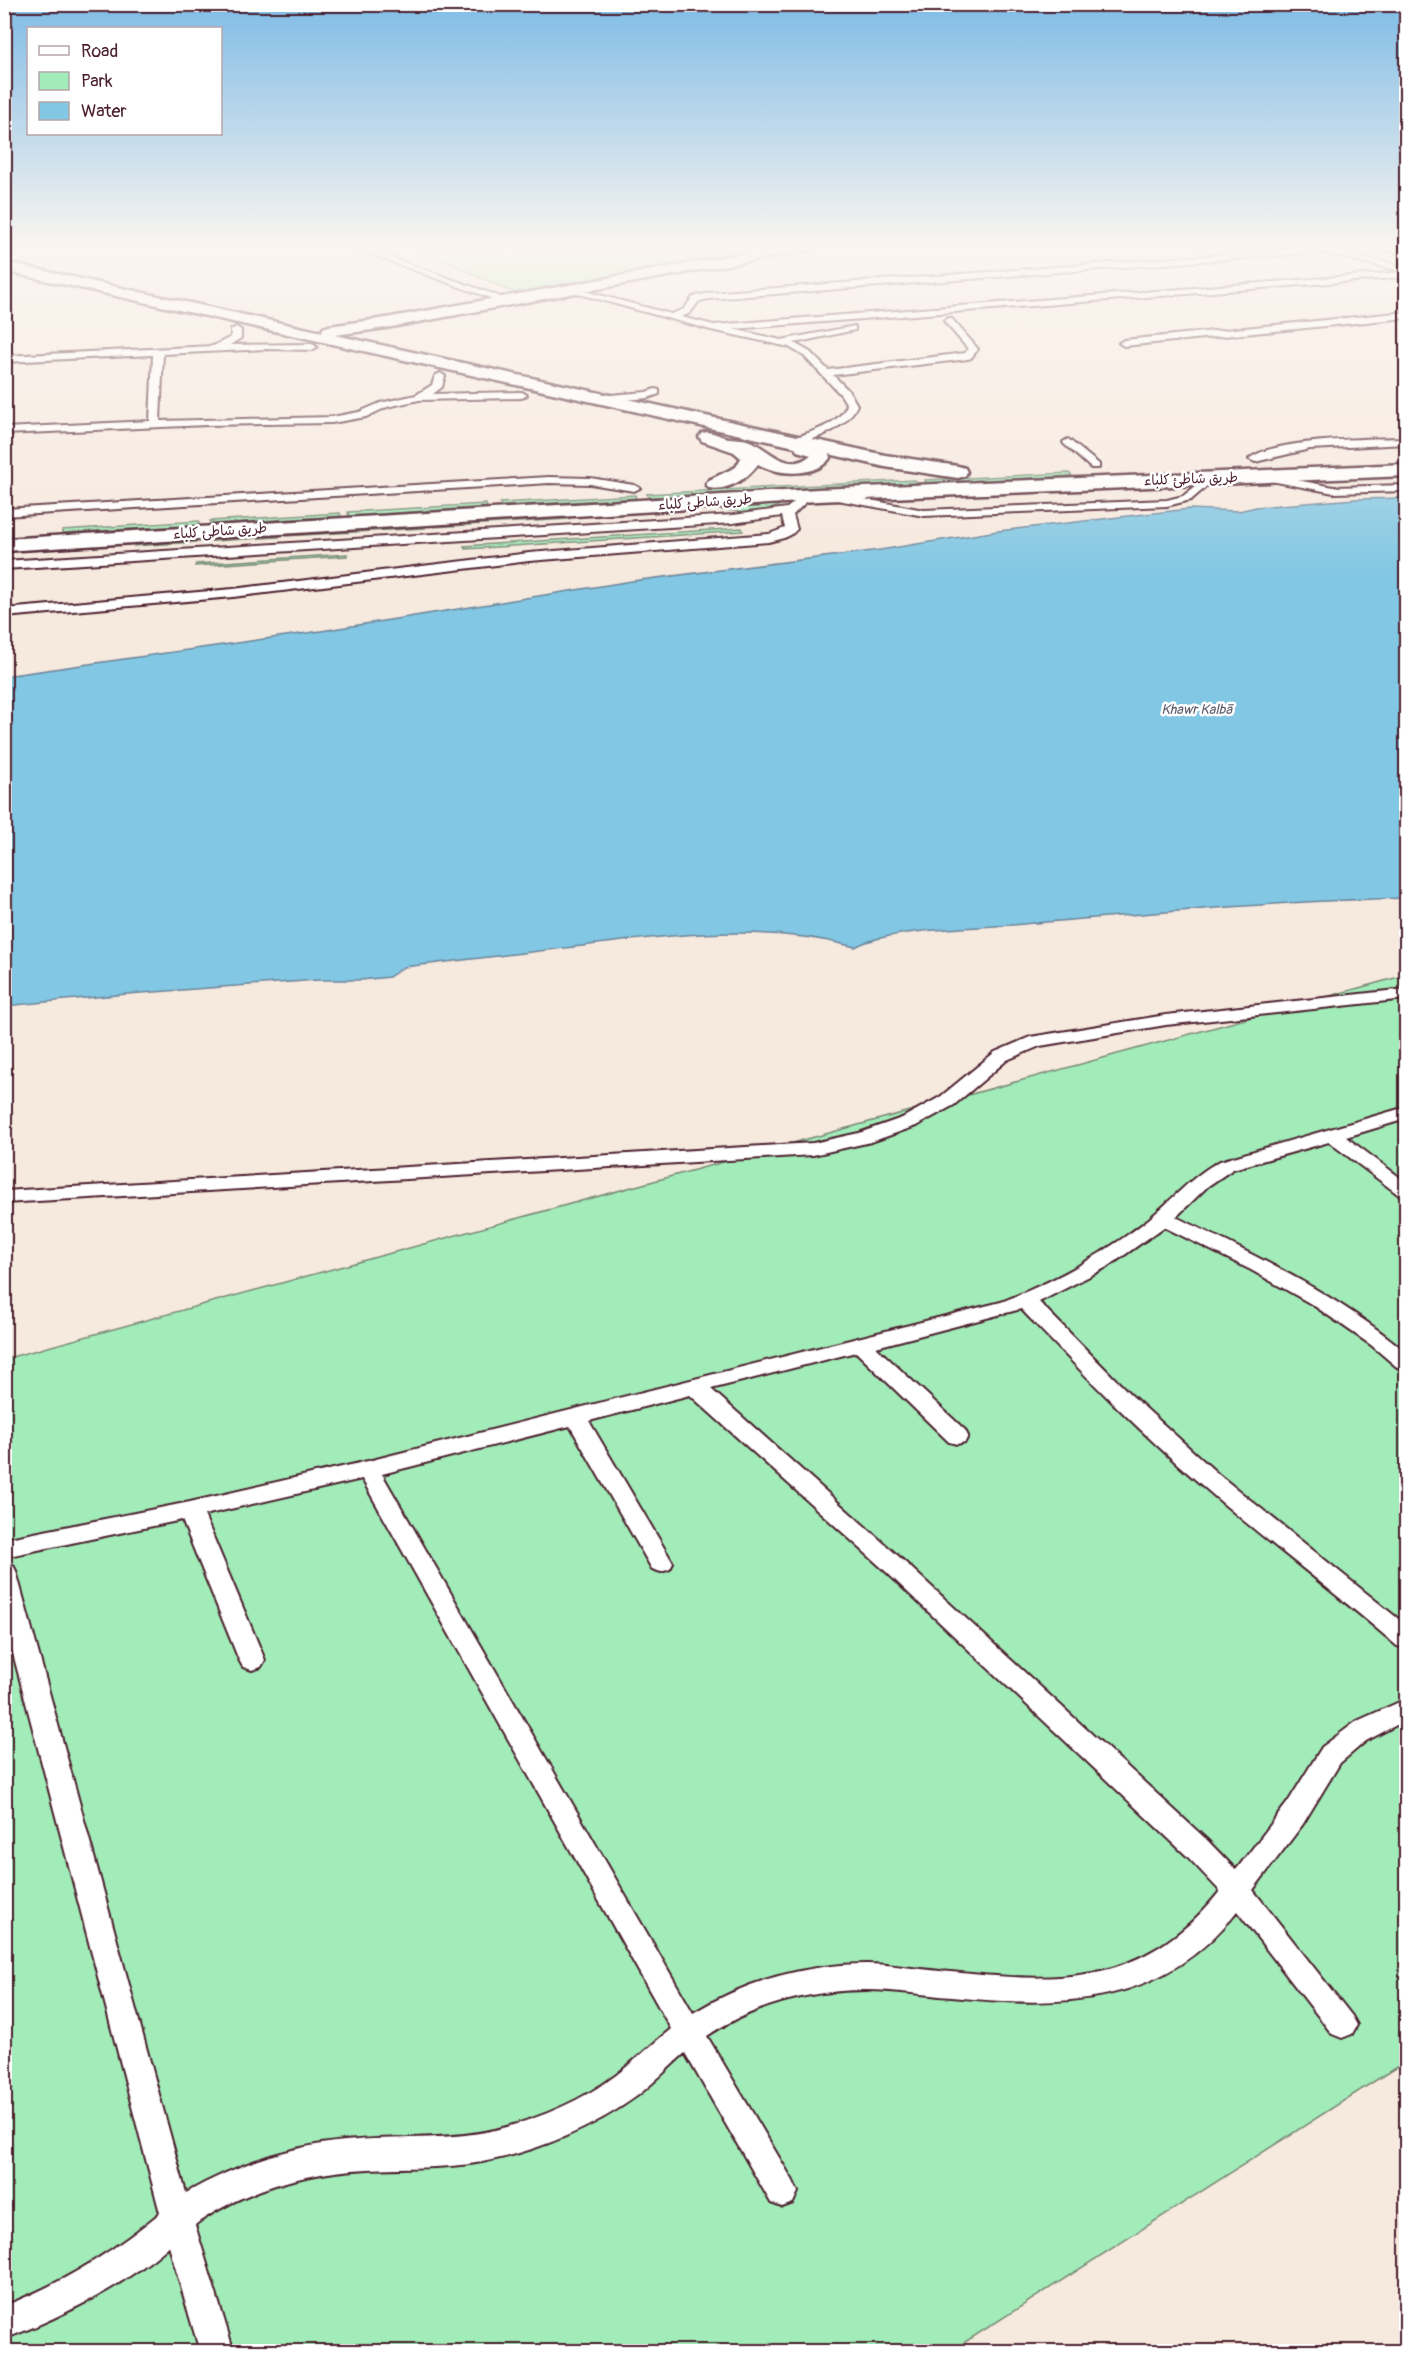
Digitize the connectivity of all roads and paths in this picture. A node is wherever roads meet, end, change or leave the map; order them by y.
1 (93, 355) edge
2 (158, 355) edge
3 (363, 355) edge
4 (403, 355) edge
5 (807, 355) edge
6 (969, 355) edge
7 (4, 359) edge
8 (825, 373) junction
9 (440, 376) junction
10 (522, 395) junction
11 (419, 397) junction
12 (155, 424) junction
13 (4, 431) edge
14 (751, 432) junction
15 (708, 437) junction
16 (796, 441) junction
17 (1407, 441) edge
18 (1068, 442) dead end
19 (1407, 453) edge
20 (1407, 461) edge
21 (1095, 466) junction
22 (1257, 468) junction
23 (1407, 470) edge
24 (958, 472) junction
25 (716, 484) junction
26 (634, 488) junction
27 (1407, 488) edge
28 (812, 495) junction
29 (789, 511) junction
30 (4, 513) edge
31 (4, 526) edge
32 (4, 545) edge
33 (4, 565) edge
34 (4, 613) edge
35 (1407, 994) edge
36 (1407, 1113) edge
37 (1331, 1135) junction
38 (1407, 1191) edge
39 (4, 1197) edge
40 (1162, 1218) junction
41 (1025, 1301) junction
42 (861, 1345) junction
43 (1407, 1363) edge
44 (695, 1387) junction
45 (576, 1417) junction
46 (957, 1436) dead end
47 (368, 1469) junction
48 (190, 1510) junction
49 (4, 1548) edge
50 (662, 1563) dead end
51 (4, 1571) edge
52 (1407, 1639) edge
53 (252, 1660) dead end
54 (1407, 1709) edge
55 (1236, 1889) junction
56 (1342, 2025) dead end
57 (689, 2033) junction
58 (782, 2192) dead end
59 (177, 2219) junction
60 (4, 2323) edge
61 (217, 2352) edge

1 - 7 lane
2 - 12 lane
3 - 9 main road
4 - 14 main road
5 - 8 lane
6 - 8 lane
8 - 16 lane
9 - 10 main road
9 - 11 lane
10 - 11 lane
10 - 15 main road
11 - 12 lane
12 - 13 lane
14 - 15 main road
14 - 16 main road
15 - 25 main road
16 - 24 main road
17 - 22 lane
18 - 21 lane
19 - 22 main road, طريق شاطئ كلباء
20 - 22 main road
21 - 22 main road, طريق شاطئ كلباء
21 - 24 main road, طريق شاطئ كلباء
22 - 23 main road, طريق شاطئ كلباء
22 - 27 lane
22 - 28 main road, طريق شاطئ كلباء
24 - 25 main road, طريق شاطئ كلباء
25 - 26 main road, طريق شاطئ كلباء
26 - 30 lane
26 - 31 main road, طريق شاطئ كلباء
28 - 29 lane
28 - 32 main road, طريق شاطئ كلباء
29 - 33 lane
29 - 34 lane
35 - 39 lane
36 - 37 lane
37 - 38 lane
37 - 40 lane
40 - 41 lane
40 - 43 lane
41 - 42 lane
41 - 52 lane
42 - 44 lane
42 - 46 lane
44 - 45 lane
44 - 55 lane
45 - 47 lane
45 - 50 lane
47 - 48 lane
47 - 57 lane
48 - 49 lane
48 - 53 lane
51 - 59 lane
54 - 55 lane
55 - 56 lane
55 - 57 lane
57 - 58 lane
57 - 59 lane
59 - 60 lane
59 - 61 lane

